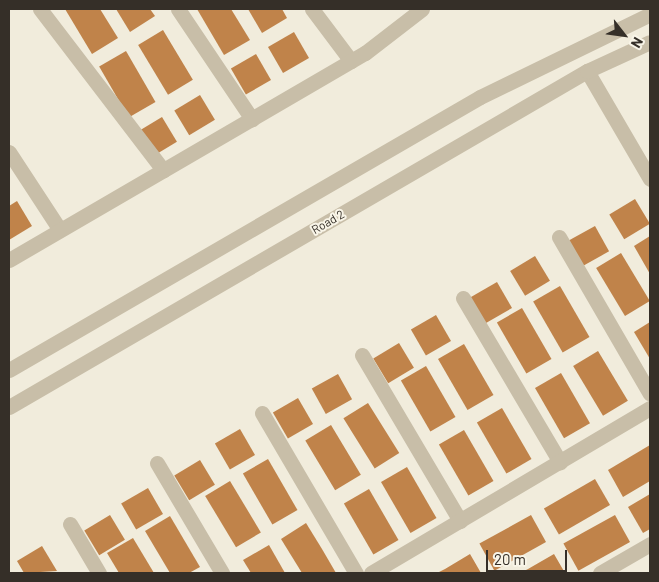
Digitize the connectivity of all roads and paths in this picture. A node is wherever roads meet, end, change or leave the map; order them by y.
1 (40, 9) edge
2 (178, 9) edge
3 (312, 9) edge
4 (422, 9) edge
5 (650, 14) edge
6 (650, 42) edge
7 (351, 61) junction
8 (587, 71) junction
9 (252, 119) junction
10 (9, 152) edge
11 (163, 170) junction
12 (650, 179) edge
13 (60, 230) junction
14 (559, 236) dead end
15 (9, 260) edge
16 (463, 298) dead end
17 (362, 356) dead end
18 (9, 370) edge
19 (650, 394) edge
20 (9, 407) edge
21 (650, 408) edge
22 (262, 413) dead end
23 (560, 462) junction
24 (157, 463) dead end
25 (460, 521) junction
26 (70, 524) dead end
27 (650, 544) edge
28 (377, 572) edge
29 (99, 573) edge
30 (222, 573) edge
31 (356, 573) edge
32 (600, 573) edge

1 - 11 street
2 - 9 street
3 - 7 street
4 - 7 street
5 - 18 street
6 - 8 street, Road 2
7 - 9 street
8 - 12 street
8 - 20 street, Road 2
9 - 11 street
10 - 13 street
11 - 13 street
13 - 15 street
14 - 19 street
16 - 23 street
17 - 25 street
21 - 23 street
22 - 31 street
23 - 25 street
24 - 30 street
25 - 28 street
26 - 29 street
27 - 32 street

